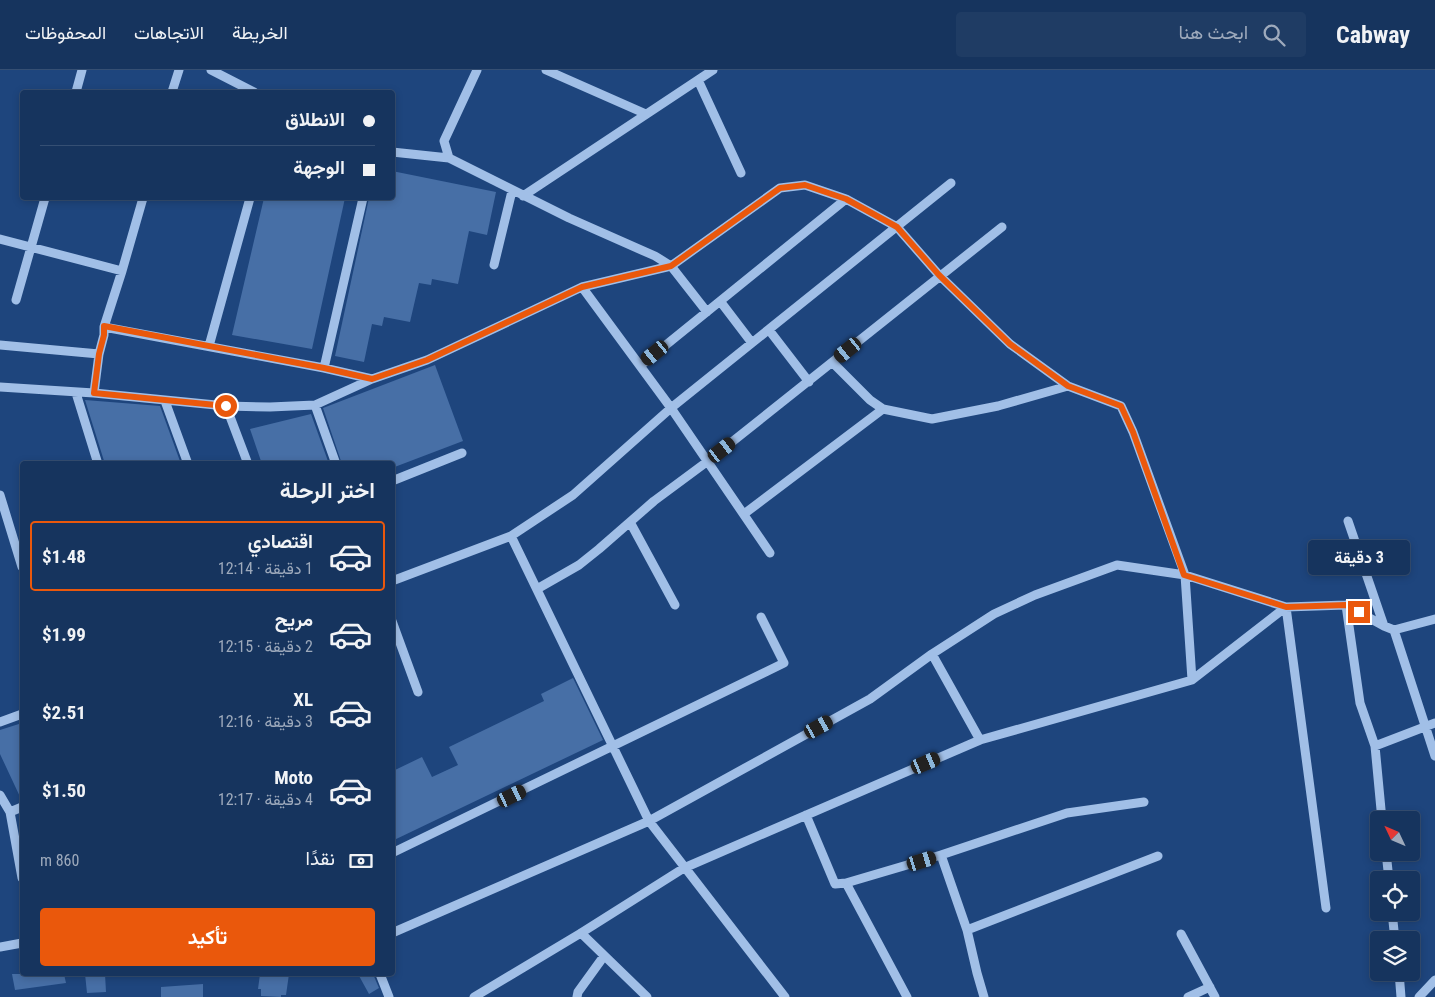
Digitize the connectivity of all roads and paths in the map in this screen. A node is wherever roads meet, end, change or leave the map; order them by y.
1 (82, 70) edge
2 (179, 70) edge
3 (211, 70) edge
4 (477, 70) edge
5 (546, 70) edge
6 (713, 70) edge
7 (698, 80) junction
8 (77, 90) edge
9 (173, 90) edge
10 (250, 90) edge
11 (646, 114) junction
12 (395, 152) edge
13 (449, 158) junction
14 (740, 173) dead end
15 (951, 183) dead end
16 (512, 191) junction
17 (523, 196) junction
18 (846, 199) junction
19 (44, 200) edge
20 (142, 200) edge
21 (249, 200) edge
22 (363, 200) edge
23 (897, 227) junction
24 (1002, 227) dead end
25 (0, 239) edge
26 (30, 247) junction
27 (494, 265) dead end
28 (671, 266) junction
29 (122, 271) junction
30 (939, 275) junction
31 (582, 287) junction
32 (16, 300) dead end
33 (720, 301) junction
34 (707, 312) junction
35 (104, 326) junction
36 (769, 330) junction
37 (752, 342) junction
38 (0, 345) edge
39 (209, 346) junction
40 (99, 354) junction
41 (832, 362) junction
42 (640, 366) junction
43 (324, 368) junction
44 (372, 379) junction
45 (809, 382) junction
46 (1068, 386) junction
47 (0, 387) edge
48 (76, 393) junction
49 (94, 393) junction
50 (164, 401) junction
51 (315, 405) junction
52 (226, 406) junction
53 (671, 408) junction
54 (883, 409) junction
55 (462, 453) dead end
56 (97, 461) edge
57 (187, 461) edge
58 (247, 461) edge
59 (335, 461) edge
60 (708, 461) junction
61 (395, 480) edge
62 (0, 495) edge
63 (744, 514) junction
64 (1348, 521) dead end
65 (630, 522) junction
66 (511, 536) junction
67 (770, 553) dead end
68 (20, 560) edge
69 (1184, 575) junction
70 (395, 580) edge
71 (537, 589) junction
72 (675, 604) dead end
73 (1346, 605) junction
74 (1286, 607) junction
75 (760, 617) dead end
76 (1435, 619) edge
77 (1384, 626) junction
78 (395, 629) edge
79 (1394, 630) junction
80 (932, 654) junction
81 (1192, 680) junction
82 (418, 692) dead end
83 (20, 715) edge
84 (0, 722) edge
85 (1435, 723) edge
86 (1426, 728) junction
87 (980, 740) junction
88 (1375, 746) junction
89 (614, 747) junction
90 (1435, 756) edge
91 (0, 795) edge
92 (1144, 802) dead end
93 (20, 808) edge
94 (1381, 811) edge
95 (10, 812) junction
96 (806, 815) junction
97 (649, 821) junction
98 (395, 852) edge
99 (940, 855) junction
100 (1158, 856) dead end
101 (20, 867) edge
102 (684, 868) junction
103 (846, 883) junction
104 (1326, 908) dead end
105 (967, 930) junction
106 (395, 932) edge
107 (581, 932) junction
108 (1181, 934) dead end
109 (20, 943) edge
110 (0, 947) edge
111 (604, 956) junction
112 (381, 976) edge
113 (1435, 980) edge
114 (1400, 981) edge
115 (1210, 987) junction
116 (389, 997) edge
117 (474, 997) edge
118 (577, 997) edge
119 (647, 997) edge
120 (785, 997) edge
121 (907, 997) edge
122 (984, 997) edge
123 (1188, 997) edge
124 (1215, 997) edge
125 (1401, 997) edge
126 (1418, 997) edge

1 - 8 street
2 - 9 street
3 - 10 street
4 - 13 street
5 - 11 street
6 - 7 street
7 - 11 street
7 - 14 street
11 - 17 street
12 - 13 street
13 - 16 street
15 - 23 street
16 - 17 street
16 - 27 street
17 - 28 street
18 - 23 street
18 - 28 street
18 - 33 street
19 - 26 street
20 - 29 street
21 - 39 street
22 - 43 street
23 - 30 street
23 - 36 street
24 - 30 street
25 - 26 street
26 - 29 street
26 - 32 street
28 - 31 street
28 - 34 street
29 - 35 street
30 - 41 street
30 - 46 street
31 - 42 street
31 - 44 street
33 - 34 street
33 - 37 street
34 - 42 street
35 - 39 street
35 - 40 street
36 - 37 street
36 - 45 street
37 - 53 street
38 - 40 street
39 - 43 street
40 - 49 street
41 - 45 street
41 - 54 street
42 - 53 street
43 - 44 street
44 - 51 street
45 - 60 street
46 - 54 street
46 - 69 street
47 - 48 street
48 - 49 street
48 - 56 street
49 - 50 street
50 - 52 street
50 - 57 street
51 - 52 street
51 - 59 street
52 - 58 street
53 - 60 street
53 - 66 street
54 - 63 street
55 - 61 street
60 - 63 street
60 - 65 street
62 - 68 street
63 - 67 street
64 - 77 street
65 - 71 street
65 - 72 street
66 - 70 street
66 - 71 street
69 - 74 street
69 - 80 street
69 - 81 street
71 - 89 street
73 - 74 street
73 - 77 street
73 - 88 street
74 - 81 street
74 - 104 street
75 - 89 street
76 - 79 street
77 - 79 street
78 - 82 street
79 - 86 street
80 - 87 street
80 - 97 street
81 - 87 street
83 - 84 street
85 - 86 street
86 - 88 street
86 - 90 street
87 - 96 street
88 - 94 street
89 - 97 street
89 - 98 street
91 - 95 street
92 - 99 street
93 - 95 street
95 - 101 street
96 - 102 street
96 - 103 street
97 - 102 street
97 - 106 street
99 - 103 street
99 - 105 street
100 - 105 street
102 - 107 street
102 - 120 street
103 - 121 street
105 - 122 street
107 - 111 street
107 - 117 street
108 - 115 street
109 - 110 street
111 - 118 street
111 - 119 street
112 - 116 street
113 - 126 street
114 - 125 street
115 - 123 street
115 - 124 street

